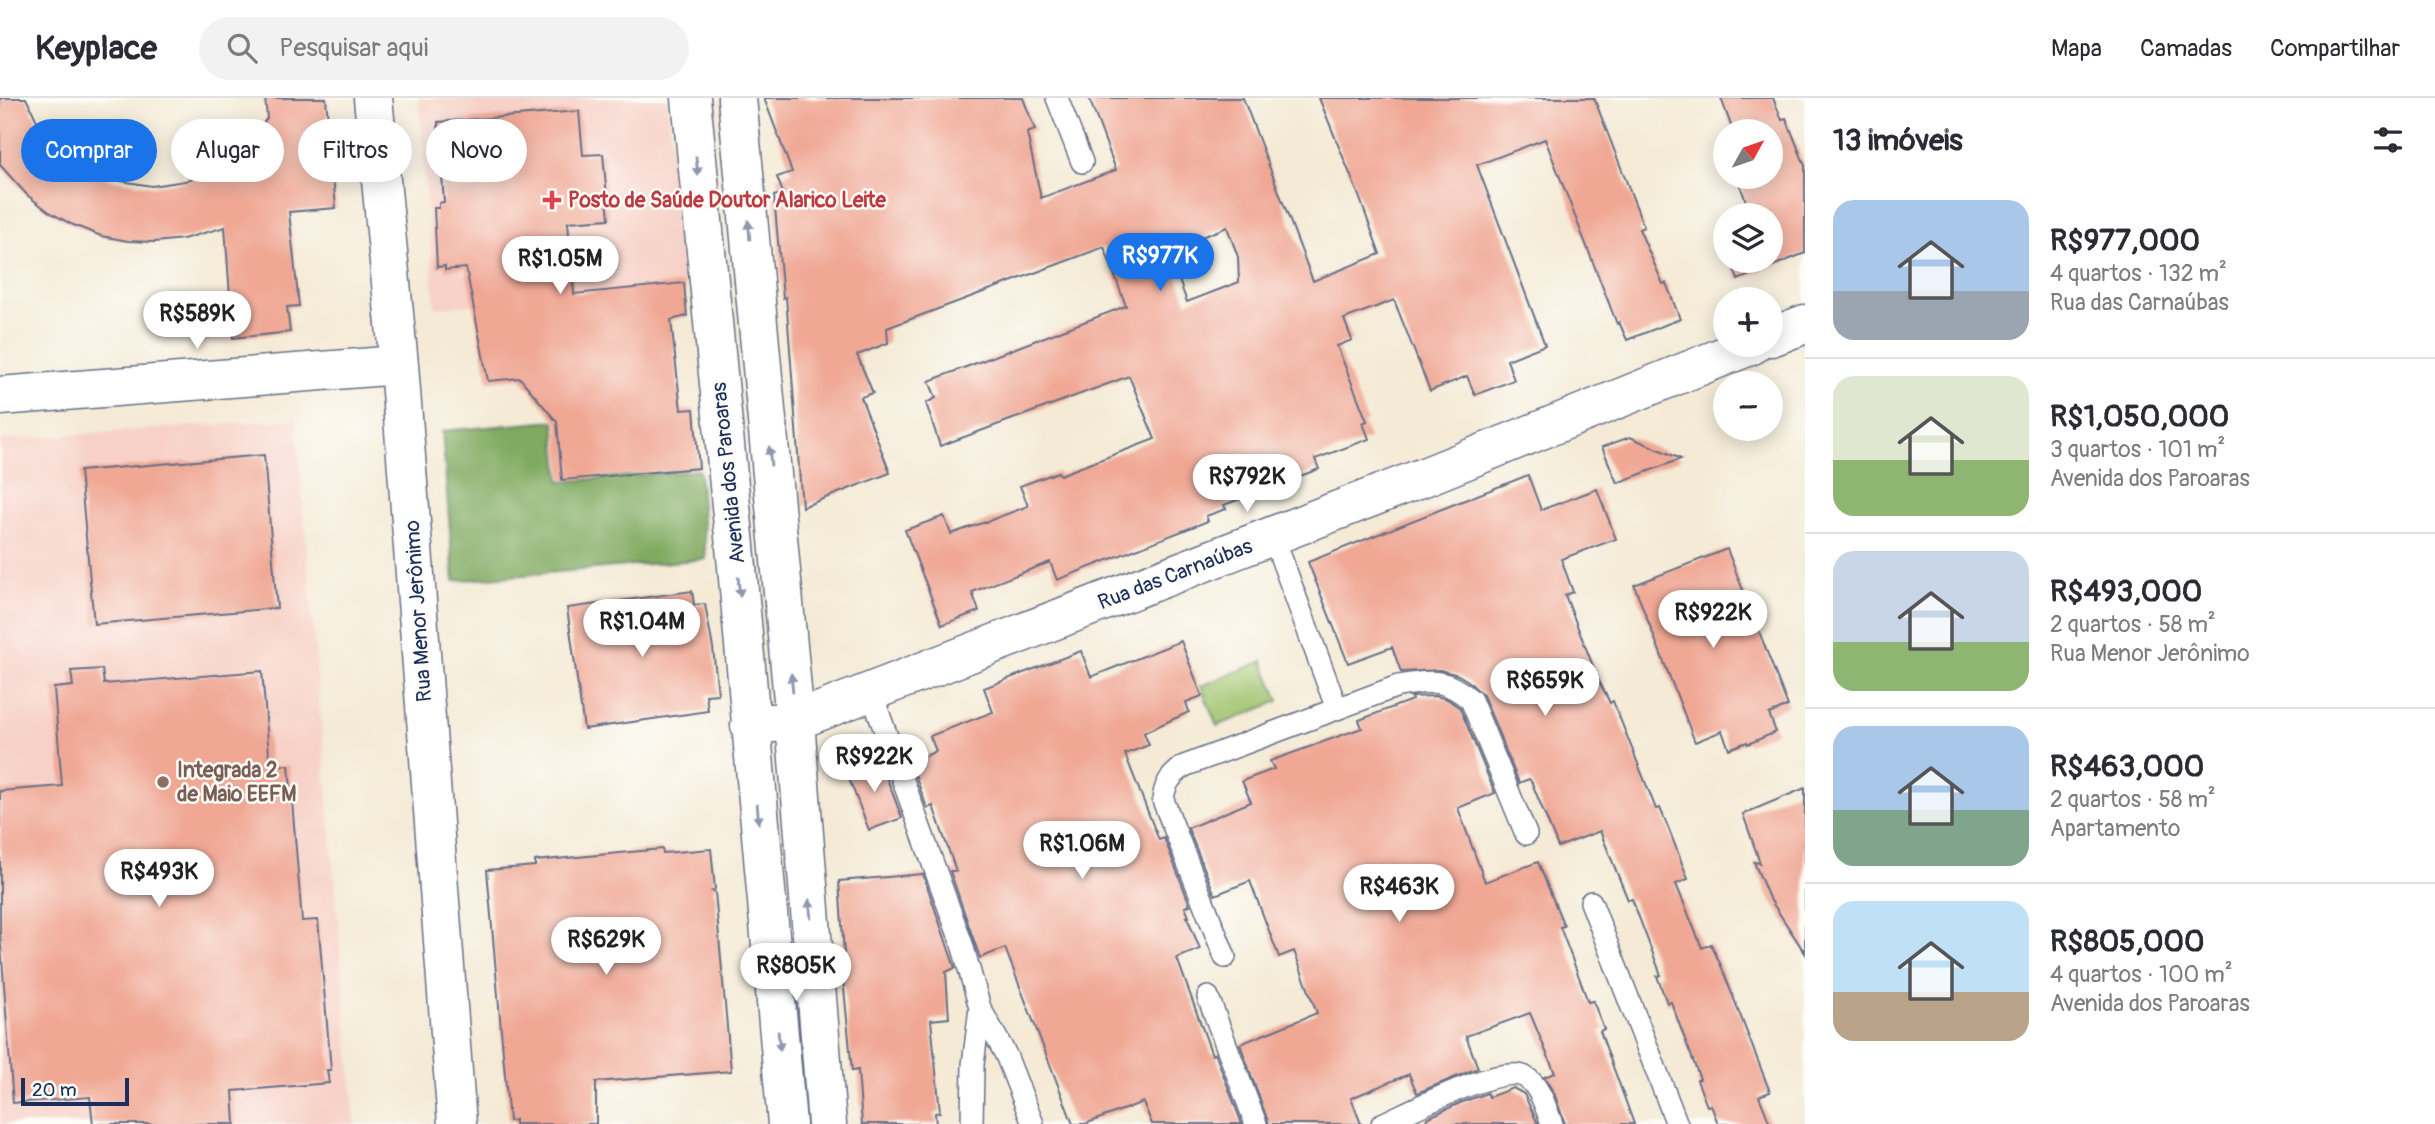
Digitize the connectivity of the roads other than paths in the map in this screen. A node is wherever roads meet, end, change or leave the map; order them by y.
1 (373, 98) edge
2 (691, 98) edge
3 (737, 98) edge
4 (1057, 98) edge
5 (1082, 162) dead end
6 (1805, 324) edge
7 (1783, 332) edge
8 (1722, 357) edge
9 (398, 365) junction
10 (0, 396) edge
11 (1273, 536) junction
12 (871, 692) junction
13 (1337, 709) junction
14 (795, 721) junction
15 (750, 725) junction
16 (1526, 834) dead end
17 (1591, 902) dead end
18 (1225, 957) dead end
19 (815, 972) junction
20 (773, 974) junction
21 (1208, 997) dead end
22 (981, 1008) junction
23 (457, 1124) edge
24 (787, 1124) edge
25 (827, 1124) edge
26 (972, 1124) edge
27 (1033, 1124) edge
28 (1256, 1124) edge
29 (1382, 1124) edge
30 (1552, 1124) edge
31 (1677, 1124) edge

1 - 9 street, Rua Menor Jerônimo
2 -> 15 street, Avenida dos Paroaras
14 -> 3 street, Avenida dos Paroaras
4 - 5 lane
6 - 7 street
8 - 11 street, Rua das Carnaúbas
9 - 10 street
9 - 23 street, Rua Menor Jerônimo
11 - 12 street, Rua das Carnaúbas
11 - 13 lane
12 - 14 street, Rua das Carnaúbas
12 - 22 lane
13 - 16 lane
13 - 18 lane
14 - 15 street, Rua das Carnaúbas
19 -> 14 street, Avenida dos Paroaras
15 -> 20 street, Avenida dos Paroaras
17 - 31 lane
19 - 20 street
19 - 25 street, Avenida dos Paroaras
20 -> 24 street, Avenida dos Paroaras
21 - 28 lane
22 - 26 lane
22 - 27 lane
29 - 30 lane

